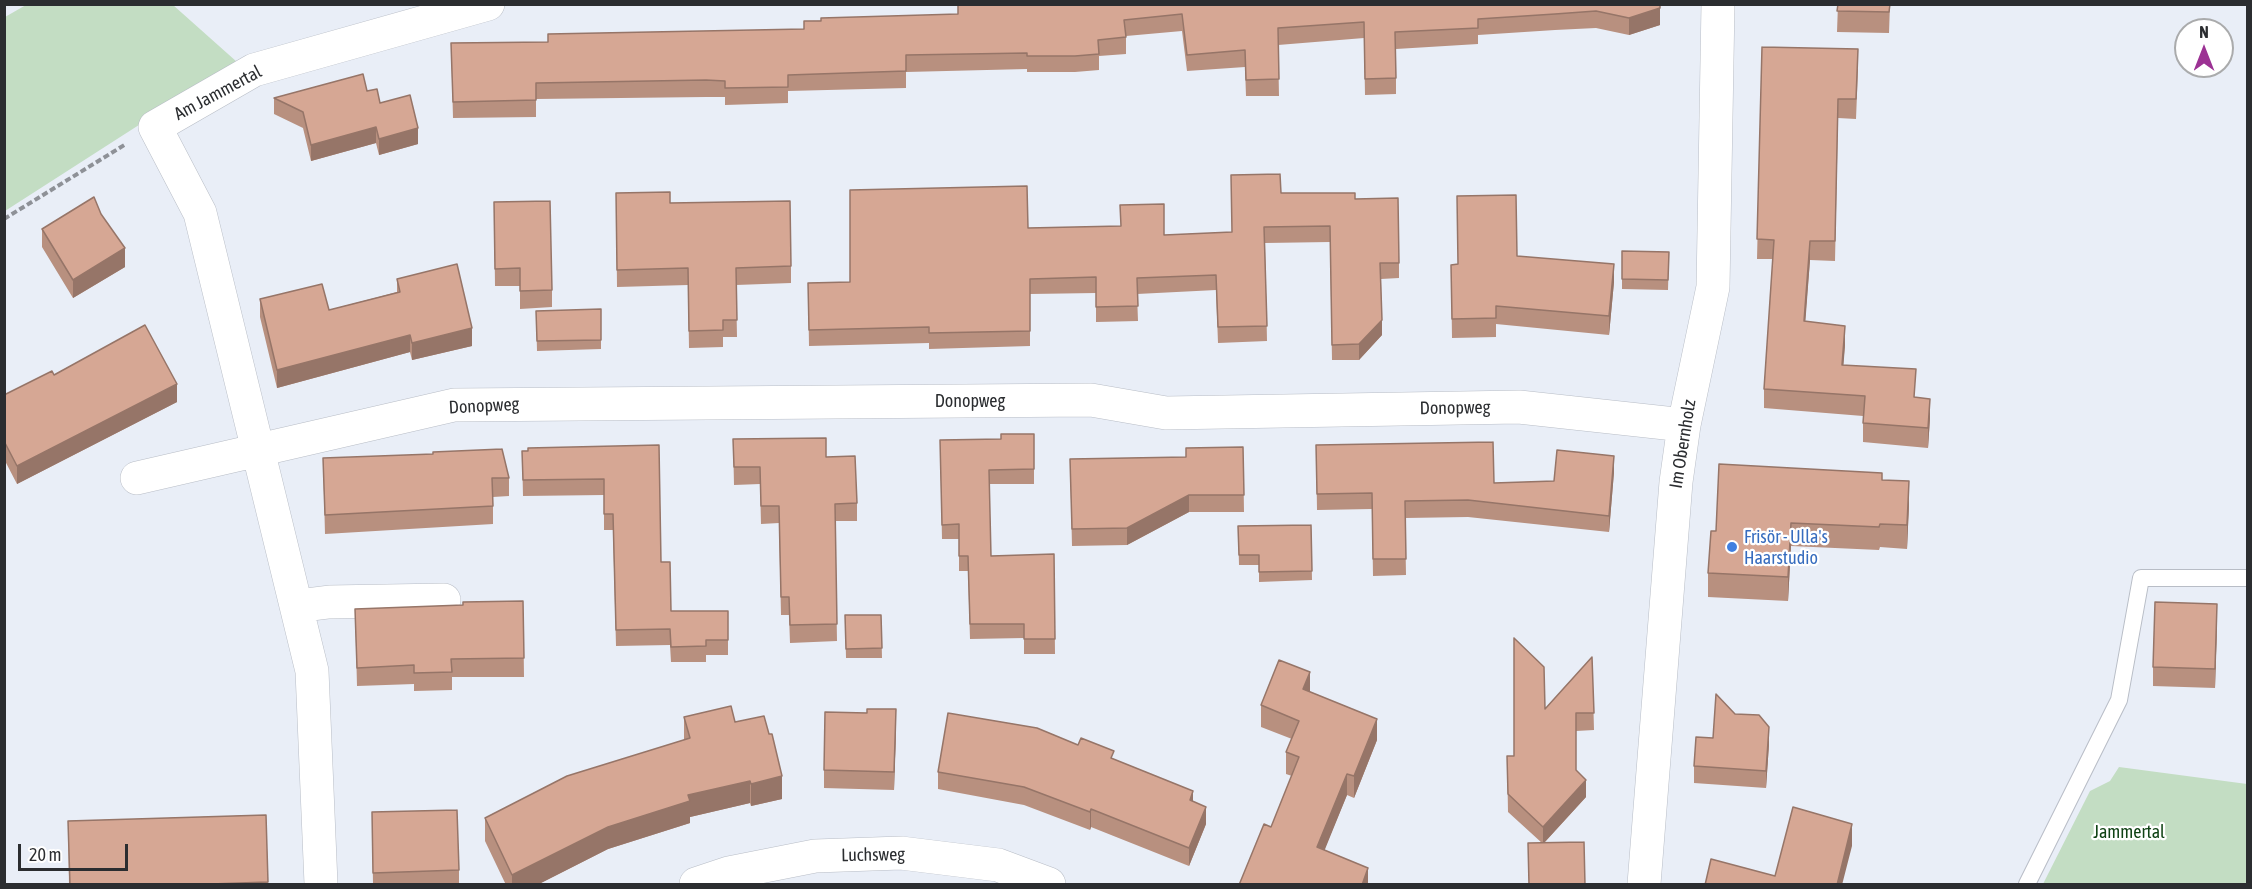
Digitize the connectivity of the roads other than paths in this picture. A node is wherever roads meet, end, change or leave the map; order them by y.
1 (488, 4) edge
2 (1718, 4) edge
3 (1684, 425) junction
4 (259, 450) junction
5 (137, 477) dead end
6 (2247, 578) edge
7 (444, 600) dead end
8 (297, 606) junction
9 (321, 885) edge
10 (696, 885) edge
11 (1049, 885) edge
12 (1644, 885) edge
13 (2027, 885) edge

1 - 4 street, Am Jammertal
2 - 3 street, Im Obernholz
3 - 4 street, Donopweg
3 - 12 street, Im Obernholz
4 - 5 street, Donopweg
4 - 8 street
6 - 13 lane
7 - 8 street
8 - 9 street
10 - 11 street, Luchsweg

